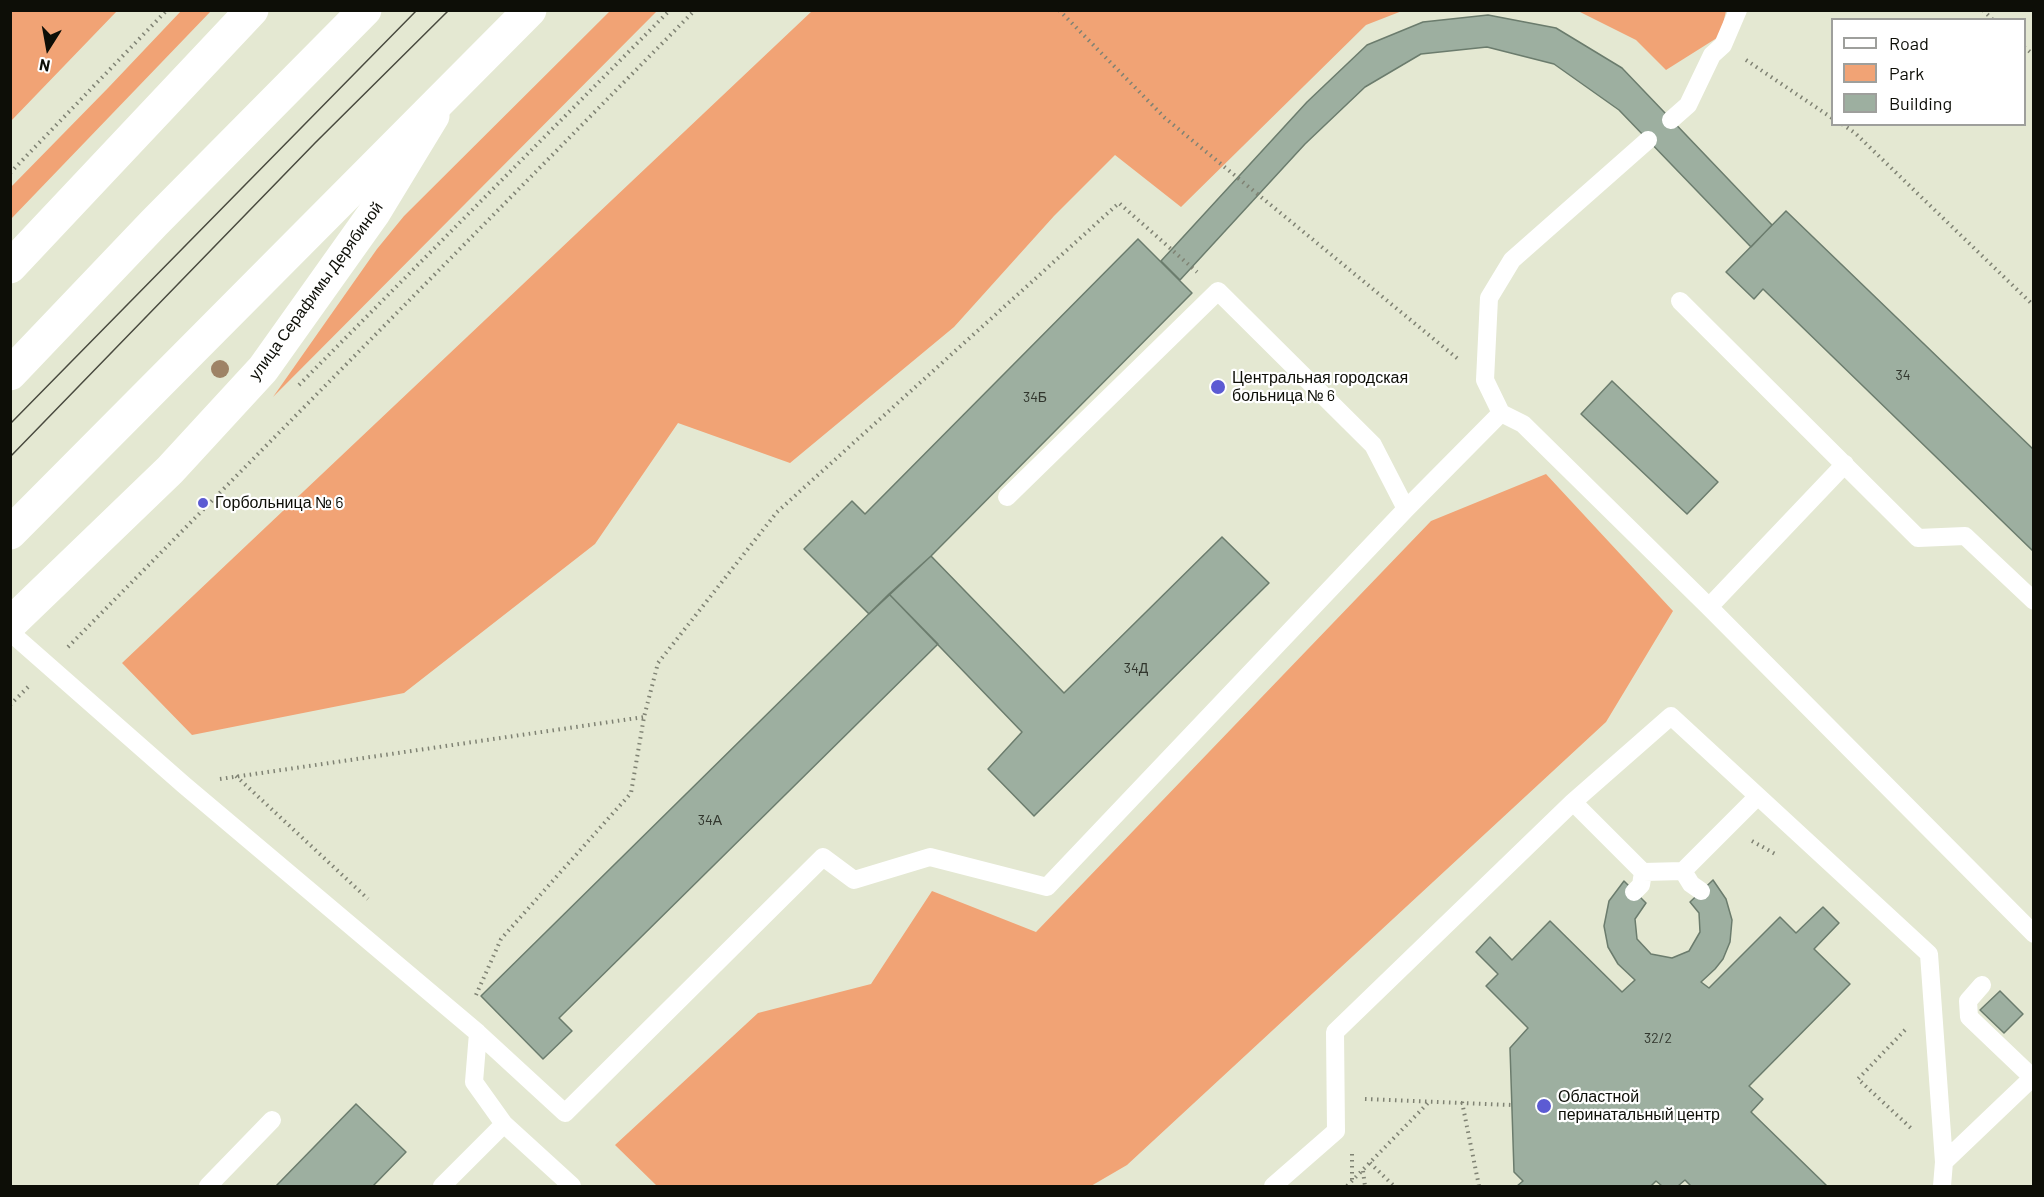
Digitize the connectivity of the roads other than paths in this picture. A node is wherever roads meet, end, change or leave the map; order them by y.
1 (252, 10) edge
2 (365, 10) edge
3 (530, 10) edge
4 (1738, 10) edge
5 (447, 93) junction
6 (1671, 120) dead end
7 (1648, 140) dead end
8 (10, 267) edge
9 (1680, 301) dead end
10 (10, 374) edge
11 (1501, 413) junction
12 (1845, 464) junction
13 (1007, 497) dead end
14 (1406, 509) junction
15 (10, 533) edge
16 (2034, 601) edge
17 (1709, 607) junction
18 (10, 624) edge
19 (10, 632) edge
20 (1757, 797) junction
21 (1573, 802) junction
22 (1683, 871) junction
23 (1643, 872) junction
24 (1701, 891) dead end
25 (1634, 892) dead end
26 (2034, 934) edge
27 (1982, 985) dead end
28 (478, 1033) junction
29 (2033, 1078) edge
30 (272, 1120) dead end
31 (504, 1124) junction
32 (1944, 1162) junction
33 (208, 1186) edge
34 (442, 1186) edge
35 (573, 1186) edge
36 (1273, 1186) edge
37 (1942, 1186) edge

1 - 8 main road
2 - 10 main road
3 - 5 main road, улица Серафимы Дерябиной
4 - 6 lane
5 - 15 main road, улица Серафимы Дерябиной
5 - 18 main road, улица Серафимы Дерябиной
7 - 11 lane
9 - 12 lane
11 - 14 lane
11 - 17 lane
12 - 16 lane
12 - 17 lane
13 - 14 lane
14 - 28 lane
17 - 26 lane
19 - 28 lane
20 - 21 lane
20 - 22 lane
20 - 32 lane
21 - 23 lane
21 - 36 lane
22 - 23 lane
22 - 24 lane
23 - 25 lane
27 - 29 lane
28 - 31 lane
29 - 32 lane
30 - 33 lane
31 - 34 lane
31 - 35 lane
32 - 37 lane

